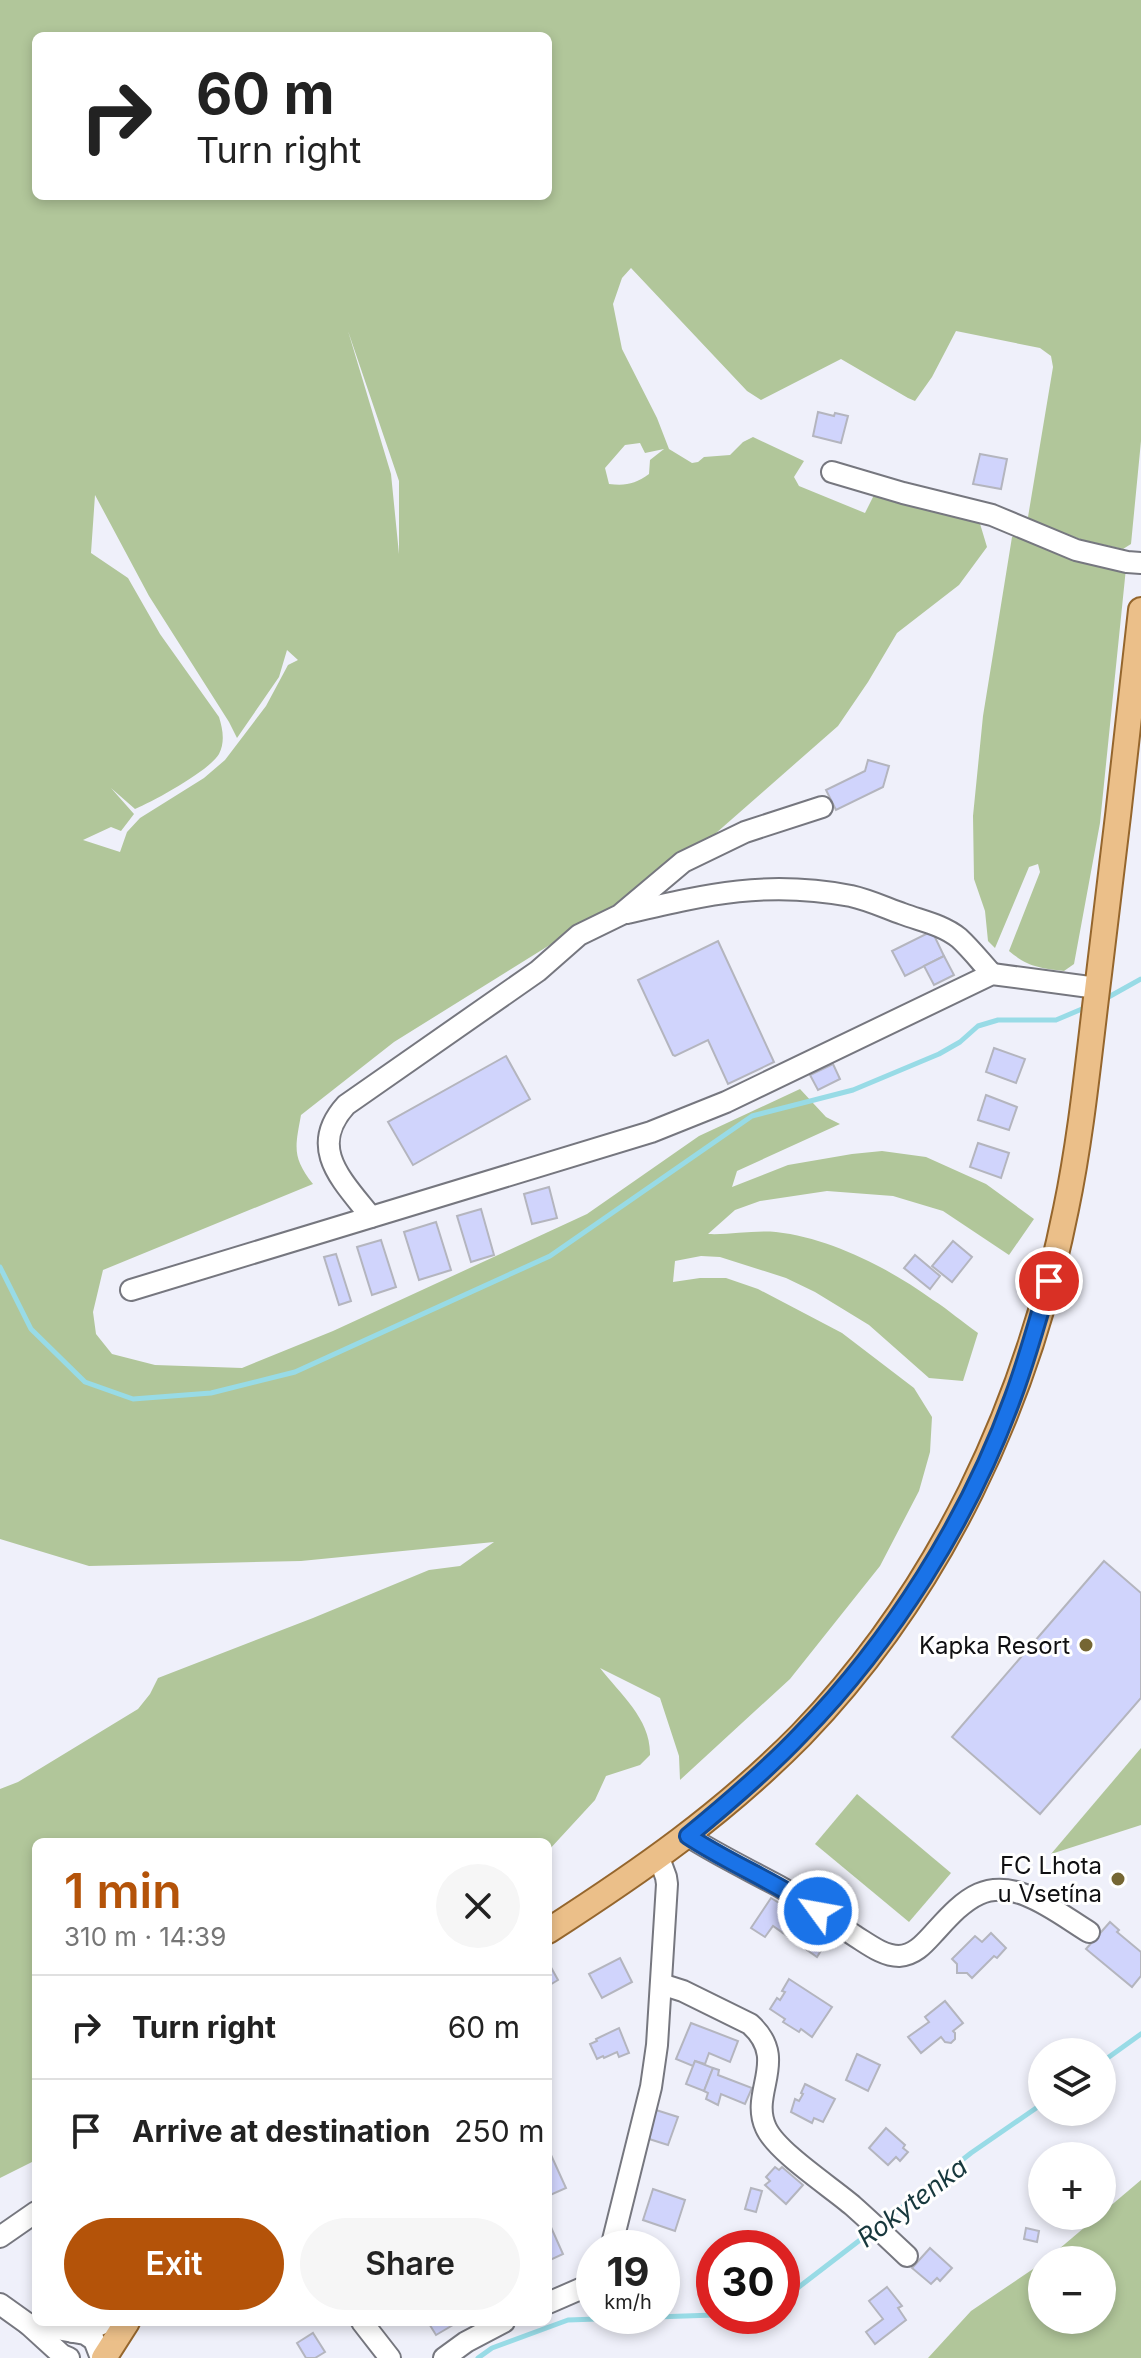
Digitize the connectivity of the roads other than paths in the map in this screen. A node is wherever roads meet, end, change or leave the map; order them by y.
1 (832, 472) dead end
2 (1141, 563) edge
3 (1141, 610) edge
4 (822, 807) dead end
5 (620, 915) junction
6 (992, 974) junction
7 (1097, 989) junction
8 (371, 1217) junction
9 (131, 1290) dead end
10 (688, 1836) junction
11 (659, 1858) junction
12 (552, 1928) edge
13 (1089, 1932) dead end
14 (661, 1984) junction
15 (32, 2215) edge
16 (615, 2230) edge
17 (0, 2237) edge
18 (907, 2256) dead end
19 (576, 2291) edge
20 (552, 2301) edge
21 (0, 2304) edge
22 (28, 2324) junction
23 (32, 2325) edge
24 (39, 2326) edge
25 (98, 2326) edge
26 (124, 2326) edge
27 (365, 2326) edge
28 (496, 2326) edge
29 (73, 2332) junction
30 (53, 2358) edge
31 (69, 2358) edge
32 (102, 2358) edge
33 (390, 2358) edge
34 (444, 2358) edge

1 - 2 street
3 - 7 main road
4 - 5 street
5 - 6 street
5 - 8 street
6 - 7 street
6 - 8 street
7 - 10 main road
8 - 9 street
10 - 11 main road
10 - 13 street
11 - 12 main road
11 - 14 street
14 - 16 street
14 - 18 street
15 - 17 street
19 - 20 street
21 - 22 street
22 - 23 street
22 - 30 street
22 - 31 street
24 - 29 street
25 - 29 street
26 - 32 main road
27 - 33 street
28 - 34 street
29 - 32 street

